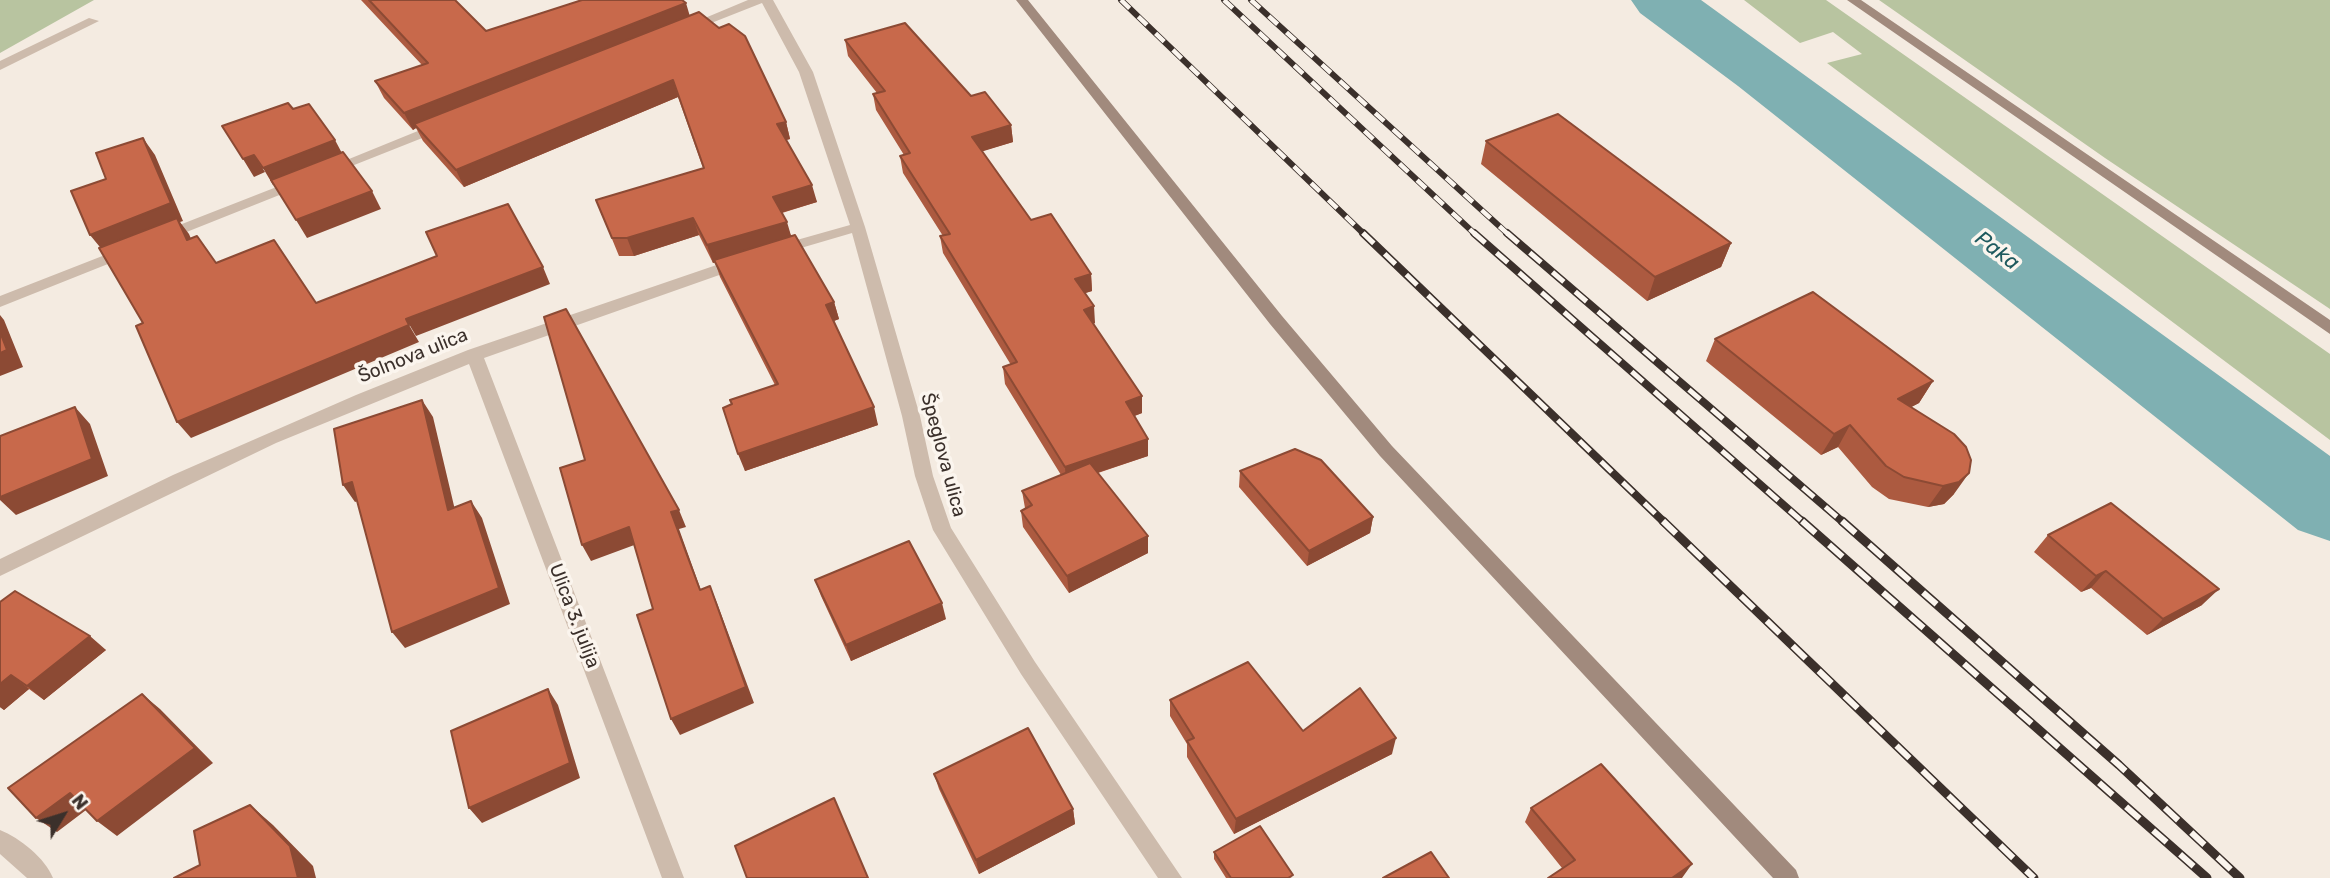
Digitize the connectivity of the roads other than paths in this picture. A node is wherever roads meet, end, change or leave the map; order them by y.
1 (759, 0) edge
2 (767, 0) edge
3 (1022, 0) edge
4 (1853, 0) edge
5 (93, 21) dead end
6 (674, 33) edge
7 (0, 66) edge
8 (452, 121) edge
9 (858, 227) junction
10 (0, 302) edge
11 (2330, 328) edge
12 (474, 354) junction
13 (0, 568) edge
14 (0, 841) edge
15 (42, 878) edge
16 (673, 878) edge
17 (1171, 878) edge
18 (1788, 878) edge

1 - 6 street
2 - 9 street, Špeglova ulica
3 - 18 main road
4 - 11 main road
5 - 7 street
8 - 10 street
9 - 12 street, Šolnova ulica
9 - 17 street, Špeglova ulica
12 - 13 street, Šolnova ulica
12 - 16 street, Ulica 3. julija
14 - 15 street

